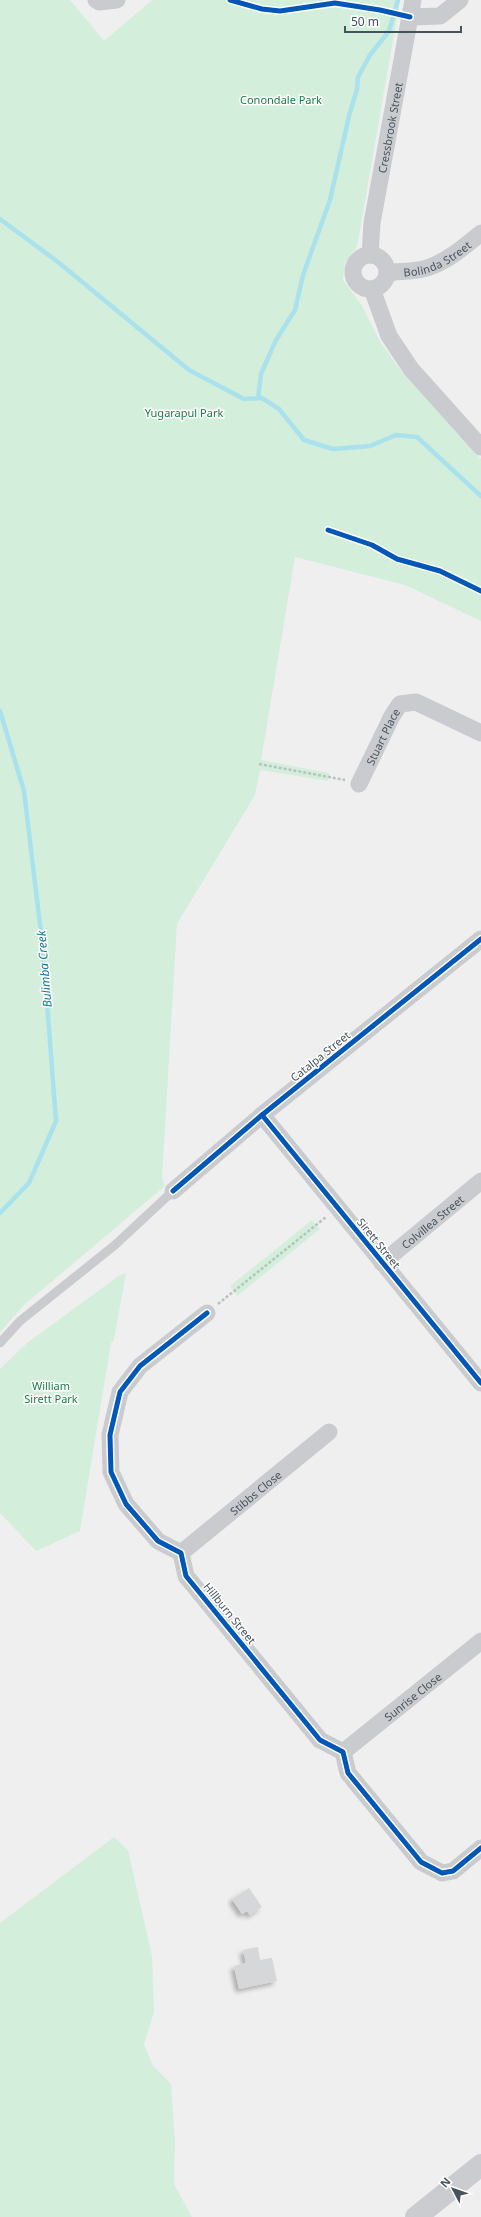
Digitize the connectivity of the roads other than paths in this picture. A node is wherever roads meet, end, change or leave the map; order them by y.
1 (117, 0) edge
2 (413, 0) edge
3 (460, 0) edge
4 (97, 1) edge
5 (410, 17) junction
6 (481, 233) edge
7 (370, 255) junction
8 (387, 273) junction
9 (372, 289) junction
10 (481, 446) edge
11 (481, 733) edge
12 (359, 784) road end
13 (481, 939) edge
14 (262, 1115) junction
15 (481, 1181) edge
16 (173, 1191) joint
17 (382, 1262) junction
18 (207, 1313) road end
19 (0, 1343) edge
20 (481, 1384) edge
21 (329, 1432) dead end
22 (182, 1553) junction
23 (481, 1641) edge
24 (343, 1752) junction
25 (481, 1848) edge
26 (481, 2165) edge
27 (416, 2217) edge

1 - 4 street
2 - 5 street, Cressbrook Street
3 - 5 street
5 - 7 street, Cressbrook Street
6 - 8 street, Bolinda Street
7 - 8 street
7 - 9 street
8 - 9 street
9 - 10 street
11 - 12 street, Stuart Place
13 - 14 street, Catalpa Street
14 - 16 street, Catalpa Street
14 - 17 street, Sirett Street
15 - 17 street, Colvillea Street
16 - 19 lane
17 - 20 street, Sirett Street
18 - 22 street
21 - 22 street, Stibbs Close
22 - 24 street, Hillburn Street
23 - 24 street, Sunrise Close
24 - 25 street
26 - 27 street

